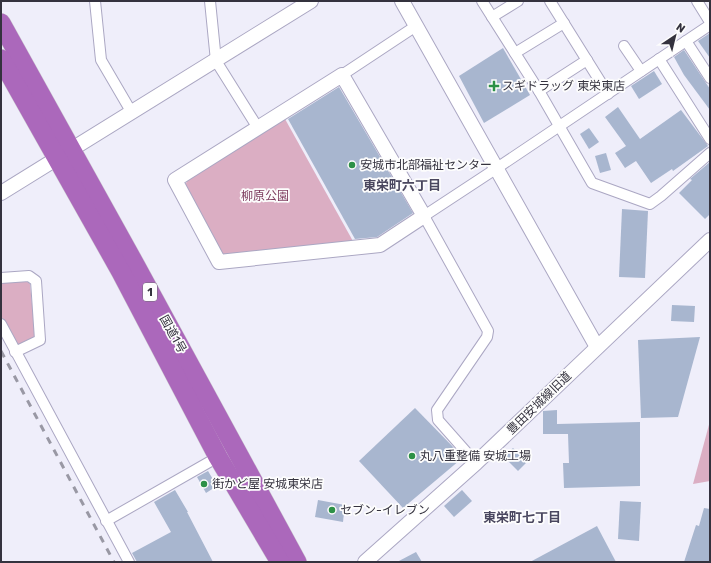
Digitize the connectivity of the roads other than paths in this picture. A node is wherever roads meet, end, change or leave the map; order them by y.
1 (95, 1) edge
2 (210, 1) edge
3 (311, 1) edge
4 (402, 1) edge
5 (482, 1) edge
6 (518, 1) edge
7 (550, 1) edge
8 (697, 1) edge
9 (492, 17) junction
10 (710, 22) edge
11 (1, 23) edge
12 (564, 23) junction
13 (710, 25) edge
14 (416, 26) junction
15 (686, 41) junction
16 (624, 46) dead end
17 (515, 54) junction
18 (1, 59) edge
19 (659, 59) junction
20 (587, 60) junction
21 (216, 61) junction
22 (642, 71) junction
23 (342, 75) junction
24 (710, 78) edge
25 (539, 91) junction
26 (608, 94) junction
27 (132, 113) junction
28 (559, 126) junction
29 (258, 128) junction
30 (710, 139) edge
31 (710, 153) edge
32 (63, 154) junction
33 (497, 168) junction
34 (1, 193) edge
35 (424, 216) junction
36 (710, 240) edge
37 (1, 278) edge
38 (1, 324) edge
39 (597, 347) junction
40 (15, 352) junction
41 (218, 457) junction
42 (476, 462) junction
43 (106, 521) junction
44 (129, 562) edge
45 (280, 562) edge
46 (297, 562) edge
47 (365, 562) edge

1 - 27 street
2 - 21 street
3 - 21 street
4 - 14 street
5 - 9 street
6 - 9 street
7 - 12 street
8 - 10 street
9 - 17 street
11 - 32 highway, 国道1号 / 1
12 - 17 street
12 - 20 street
13 - 15 street
14 - 23 street
14 - 33 street
15 - 19 street
15 - 24 street
16 - 22 street
17 - 25 street
18 - 32 highway, 国道1号 / 1
19 - 22 street
19 - 30 street
20 - 25 street
20 - 26 street
21 - 27 street
21 - 29 street
22 - 26 street
23 - 29 street
23 - 35 street
25 - 28 street
26 - 28 street
27 - 32 street
28 - 31 street
28 - 33 street
29 - 35 street
32 - 34 street
32 - 41 highway, 国道1号 / 1
32 - 46 highway, 国道1号 / 1
33 - 35 street
33 - 39 street
35 - 42 street
36 - 39 street, 豊田安城線旧道
37 - 40 street
38 - 40 street
39 - 42 street, 豊田安城線旧道
40 - 43 street
41 - 43 street
41 - 45 highway, 国道1号 / 1
42 - 47 street, 豊田安城線旧道
43 - 44 street

